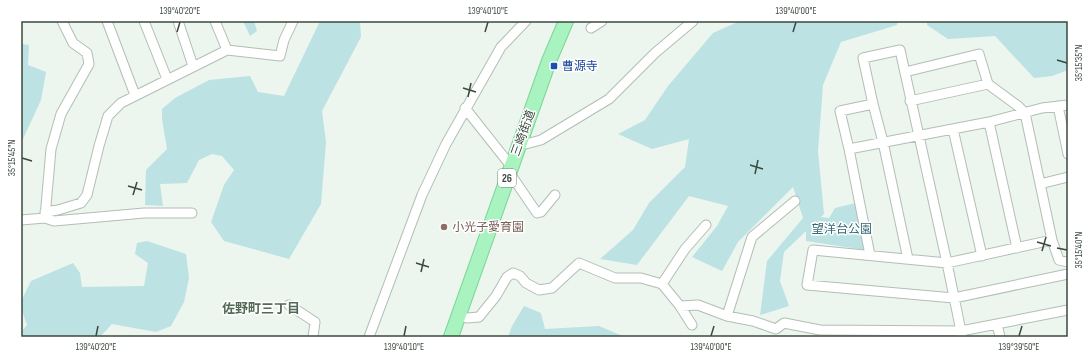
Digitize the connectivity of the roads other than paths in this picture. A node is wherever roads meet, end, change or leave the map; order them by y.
1 (62, 21) edge
2 (107, 21) edge
3 (144, 21) edge
4 (178, 21) edge
5 (215, 21) edge
6 (293, 21) edge
7 (526, 21) edge
8 (566, 21) edge
9 (602, 21) edge
10 (693, 21) edge
11 (591, 28) dead end
12 (227, 50) junction
13 (194, 66) junction
14 (905, 72) junction
15 (167, 79) junction
16 (988, 84) junction
17 (135, 95) junction
18 (910, 101) junction
19 (873, 104) junction
20 (1068, 105) edge
21 (1058, 106) junction
22 (465, 108) junction
23 (1025, 113) junction
24 (989, 122) junction
25 (953, 129) junction
26 (919, 136) junction
27 (883, 142) junction
28 (518, 146) junction
29 (849, 149) junction
30 (1068, 154) edge
31 (510, 169) junction
32 (1068, 177) edge
33 (1040, 184) junction
34 (555, 195) dead end
35 (795, 201) dead end
36 (192, 213) dead end
37 (45, 215) junction
38 (21, 220) edge
39 (706, 225) dead end
40 (1052, 240) junction
41 (1017, 248) junction
42 (870, 255) junction
43 (982, 256) junction
44 (908, 259) junction
45 (1066, 260) edge
46 (947, 263) junction
47 (1068, 274) edge
48 (662, 284) junction
49 (954, 298) junction
50 (290, 305) dead end
51 (680, 306) junction
52 (1068, 310) edge
53 (458, 315) junction
54 (727, 316) junction
55 (997, 324) junction
56 (692, 325) dead end
57 (961, 334) edge
58 (313, 337) edge
59 (369, 337) edge
60 (451, 337) edge
61 (1000, 337) edge

1 - 37 street
2 - 17 street
3 - 15 street
4 - 13 street
5 - 12 street
6 - 12 street
7 - 22 street
8 - 28 main road, 三崎街道 / 26
9 - 11 street
10 - 28 street
12 - 13 street
13 - 15 street
14 - 16 street
14 - 18 street
14 - 19 street
15 - 17 street
16 - 18 street
16 - 23 street
17 - 37 street
18 - 26 street
19 - 27 street
19 - 29 street
20 - 21 street
21 - 23 street
21 - 30 street
22 - 31 street
22 - 59 street
23 - 24 street
23 - 33 street
24 - 25 street
24 - 41 street
25 - 26 street
25 - 43 street
26 - 27 street
26 - 46 street
27 - 29 street
27 - 44 street
28 - 31 main road, 三崎街道 / 26
29 - 42 street
31 - 34 street
31 - 53 main road, 三崎街道 / 26
32 - 33 street
33 - 40 street
35 - 54 street
36 - 37 street
37 - 38 street
39 - 48 street
40 - 41 street
40 - 45 street
41 - 43 street
42 - 44 street
42 - 49 street
43 - 46 street
44 - 46 street
46 - 49 street
47 - 49 street
48 - 51 street
48 - 53 street
49 - 57 street
50 - 58 street
51 - 54 street
51 - 56 street
52 - 55 street
53 - 60 main road, 三崎街道 / 26
54 - 57 street
55 - 57 street
55 - 61 street

